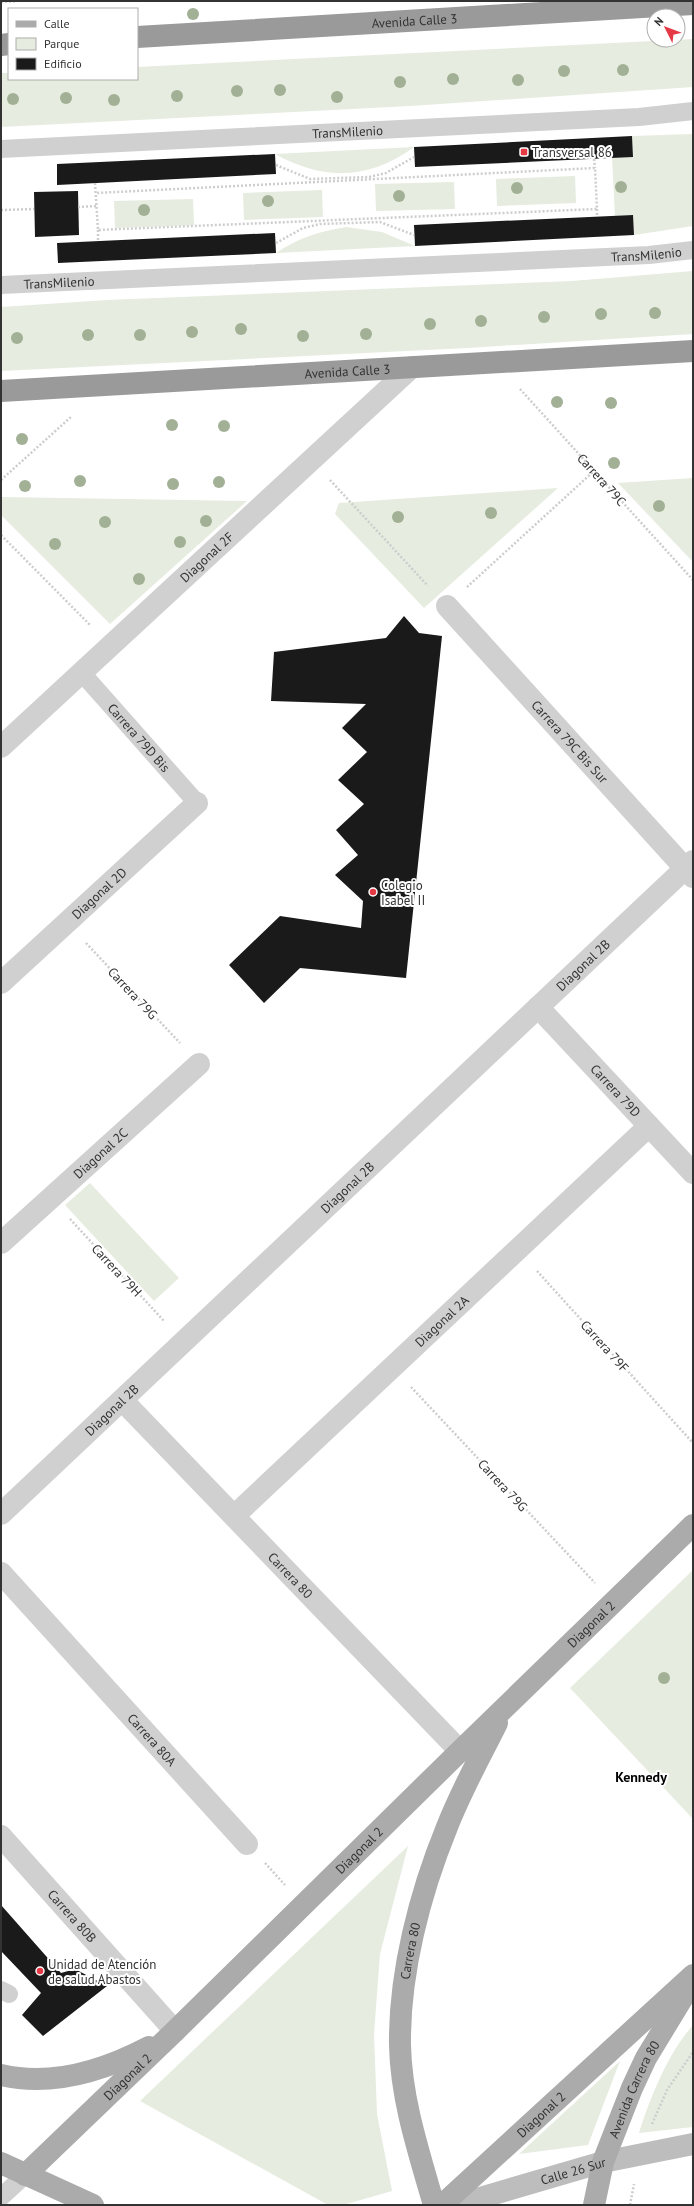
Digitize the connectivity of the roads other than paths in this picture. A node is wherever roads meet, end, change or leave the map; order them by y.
1 (693, 4) edge
2 (604, 5) edge
3 (138, 37) edge
4 (693, 112) edge
5 (1, 149) edge
6 (693, 250) edge
7 (1, 285) edge
8 (693, 351) edge
9 (412, 367) junction
10 (1, 391) edge
11 (447, 606) road end
12 (82, 673) junction
13 (1, 747) edge
14 (197, 803) joint
15 (690, 869) edge
16 (1, 983) edge
17 (538, 1007) junction
18 (199, 1064) road end
19 (649, 1126) junction
20 (693, 1173) edge
21 (1, 1243) edge
22 (122, 1400) junction
23 (1, 1514) edge
24 (234, 1516) junction
25 (693, 1525) edge
26 (1, 1573) edge
27 (503, 1711) junction
28 (460, 1751) junction
29 (1, 1836) edge
30 (247, 1844) road end
31 (693, 1975) edge
32 (693, 1982) edge
33 (175, 2031) junction
34 (1, 2075) edge
35 (693, 2144) edge
36 (603, 2162) junction
37 (1, 2163) edge
38 (25, 2175) junction
39 (1, 2197) edge
40 (93, 2205) edge
41 (434, 2205) edge
42 (442, 2205) edge
43 (456, 2205) edge
44 (594, 2205) edge

1 - 2 highway, Avenida Calle 3
2 - 3 highway, Avenida Calle 3
4 - 5 lane, TransMilenio
6 - 7 lane, TransMilenio
8 - 9 highway, Avenida Calle 3
9 - 10 highway, Avenida Calle 3
9 - 12 street, Diagonal 2F
11 - 15 street, Carrera 79C Bis Sur
12 - 13 street, Diagonal 2F
12 - 14 lane, Carrera 79D Bis
14 - 16 street, Diagonal 2D
15 - 17 street, Diagonal 2B
17 - 19 street, Carrera 79D
17 - 22 street, Diagonal 2B
18 - 21 street, Diagonal 2C
19 - 20 street, Carrera 79D
19 - 24 street, Diagonal 2A
22 - 23 street, Diagonal 2B
22 - 24 street, Carrera 80
24 - 28 street, Carrera 80
25 - 27 main road, Diagonal 2
26 - 30 street, Carrera 80A
27 - 28 main road, Diagonal 2
27 - 41 main road, Carrera 80
28 - 33 main road, Diagonal 2
29 - 33 street, Carrera 80B
31 - 42 main road, Diagonal 2
32 - 36 main road, Avenida Carrera 80
33 - 34 main road
33 - 38 main road, Diagonal 2
35 - 36 main road, Calle 26 Sur
36 - 43 main road, Calle 26 Sur
36 - 44 main road, Avenida Carrera 80
37 - 38 main road
38 - 39 lane
38 - 40 main road

